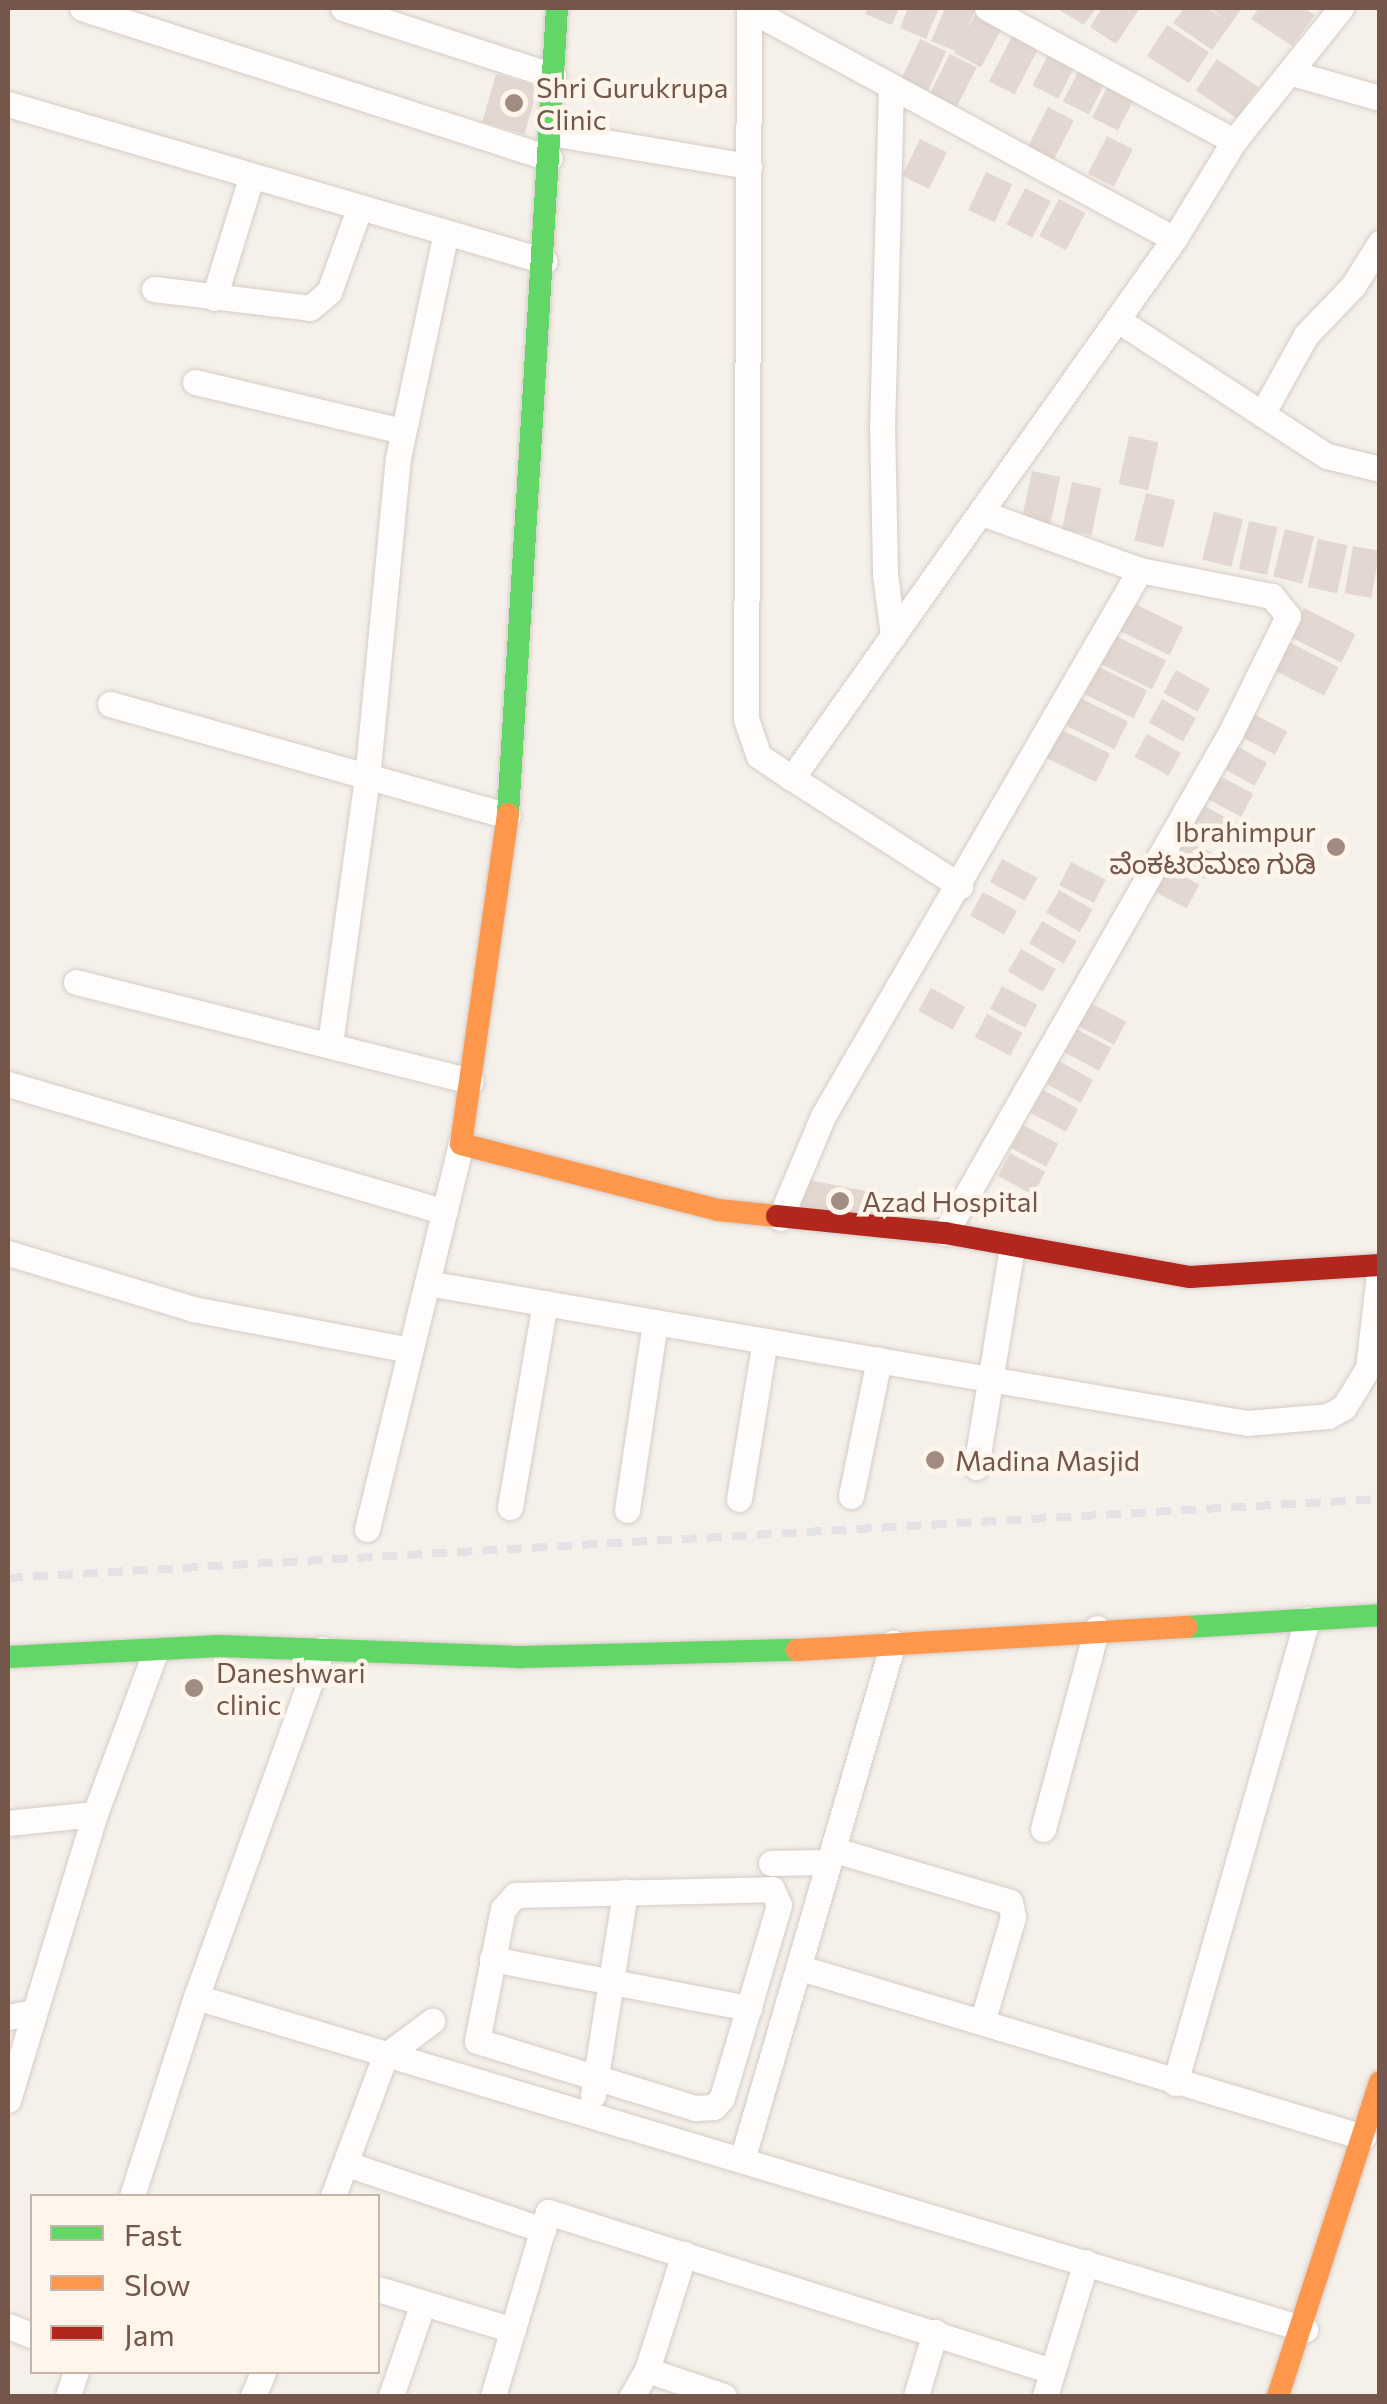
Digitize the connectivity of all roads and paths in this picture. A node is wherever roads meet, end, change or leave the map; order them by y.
1 (342, 8) edge
2 (557, 8) edge
3 (749, 8) edge
4 (987, 8) edge
5 (1341, 8) edge
6 (98, 10) edge
7 (1292, 73) junction
8 (553, 76) junction
9 (890, 86) junction
10 (1380, 98) edge
11 (8, 104) edge
12 (1234, 141) junction
13 (551, 145) junction
14 (749, 166) junction
15 (251, 178) junction
16 (359, 209) junction
17 (445, 236) junction
18 (1174, 240) junction
19 (1380, 244) edge
20 (545, 262) junction
21 (154, 289) dead end
22 (214, 298) junction
23 (1118, 320) junction
24 (195, 382) dead end
25 (1262, 414) junction
26 (402, 431) junction
27 (1380, 469) edge
28 (982, 513) junction
29 (1140, 570) junction
30 (894, 636) junction
31 (110, 704) dead end
32 (792, 778) junction
33 (367, 779) junction
34 (508, 816) junction
35 (960, 886) junction
36 (76, 982) dead end
37 (330, 1044) junction
38 (472, 1081) junction
39 (8, 1084) edge
40 (461, 1144) junction
41 (446, 1212) junction
42 (780, 1218) junction
43 (944, 1234) junction
44 (1012, 1248) junction
45 (8, 1252) edge
46 (1380, 1265) edge
47 (428, 1283) junction
48 (545, 1304) junction
49 (655, 1322) junction
50 (765, 1341) junction
51 (410, 1350) junction
52 (879, 1360) junction
53 (990, 1379) junction
54 (976, 1467) dead end
55 (852, 1496) dead end
56 (739, 1500) dead end
57 (510, 1506) dead end
58 (627, 1510) dead end
59 (367, 1528) dead end
60 (1380, 1615) edge
61 (1308, 1619) junction
62 (1097, 1628) junction
63 (893, 1643) junction
64 (156, 1650) junction
65 (322, 1650) junction
66 (8, 1658) edge
67 (95, 1814) junction
68 (8, 1822) edge
69 (1042, 1829) dead end
70 (838, 1850) junction
71 (771, 1863) dead end
72 (625, 1892) junction
73 (492, 1960) junction
74 (802, 1968) junction
75 (611, 1980) junction
76 (196, 1997) junction
77 (749, 2008) junction
78 (34, 2012) junction
79 (8, 2017) edge
80 (983, 2019) junction
81 (432, 2021) dead end
82 (385, 2056) junction
83 (596, 2079) junction
84 (1380, 2082) edge
85 (1175, 2083) junction
86 (8, 2100) edge
87 (590, 2114) junction
88 (1363, 2137) junction
89 (742, 2160) junction
90 (348, 2164) junction
91 (133, 2194) edge
92 (334, 2194) edge
93 (544, 2230) junction
94 (684, 2254) junction
95 (1086, 2262) junction
96 (380, 2290) edge
97 (423, 2303) junction
98 (1306, 2329) junction
99 (514, 2330) junction
100 (935, 2332) junction
101 (648, 2370) junction
102 (1049, 2384) edge
103 (391, 2396) edge
104 (493, 2396) edge
105 (632, 2396) edge
106 (724, 2396) edge
107 (916, 2396) edge
108 (1278, 2396) edge

1 - 8 street
2 - 8 street
3 - 9 street
3 - 14 street
4 - 12 street
5 - 7 street
6 - 13 street
7 - 10 street
7 - 12 street
8 - 13 street
9 - 18 street
9 - 30 street
11 - 15 street
12 - 18 street
13 - 14 street
13 - 20 street
14 - 32 street
15 - 16 street
15 - 22 street
16 - 17 street
16 - 22 street
17 - 20 street
17 - 26 street
18 - 23 street
19 - 25 street
20 - 34 street
21 - 22 street
23 - 25 street
23 - 28 street
24 - 26 street
25 - 27 street
26 - 33 street
28 - 29 street
28 - 30 street
29 - 35 street
29 - 43 street
30 - 32 street
31 - 33 street
32 - 35 street
33 - 34 street
33 - 37 street
34 - 38 street
35 - 42 street
36 - 37 street
37 - 38 street
38 - 40 street
39 - 41 street
40 - 41 street
40 - 42 street
41 - 47 street
42 - 43 street
43 - 44 street
44 - 46 street
44 - 53 street
45 - 51 street
46 - 53 street
47 - 48 street
47 - 51 street
48 - 49 street
48 - 57 street
49 - 50 street
49 - 58 street
50 - 52 street
50 - 56 street
51 - 59 street
52 - 53 street
52 - 55 street
53 - 54 street
60 - 61 street
61 - 62 street
61 - 85 street
62 - 63 street
62 - 69 street
63 - 65 street
63 - 70 street
64 - 65 street
64 - 66 street
64 - 67 street
65 - 76 street
67 - 68 street
67 - 78 street
70 - 71 street
70 - 74 street
70 - 80 street
72 - 73 street
72 - 75 street
72 - 77 street
73 - 75 street
73 - 83 street
74 - 80 street
74 - 89 street
75 - 77 street
75 - 83 street
76 - 82 street
76 - 91 street
77 - 83 street
78 - 79 street
78 - 86 street
80 - 85 street
81 - 82 street
82 - 87 street
82 - 90 street
83 - 87 street
84 - 88 street
85 - 88 street
87 - 89 street
88 - 98 street
89 - 95 street
90 - 92 street
90 - 93 street
93 - 94 street
93 - 99 street
94 - 100 street
94 - 101 street
95 - 98 street
95 - 102 street
96 - 97 street
97 - 99 street
97 - 103 street
98 - 108 street
99 - 104 street
100 - 102 street
100 - 107 street
101 - 105 street
101 - 106 street

